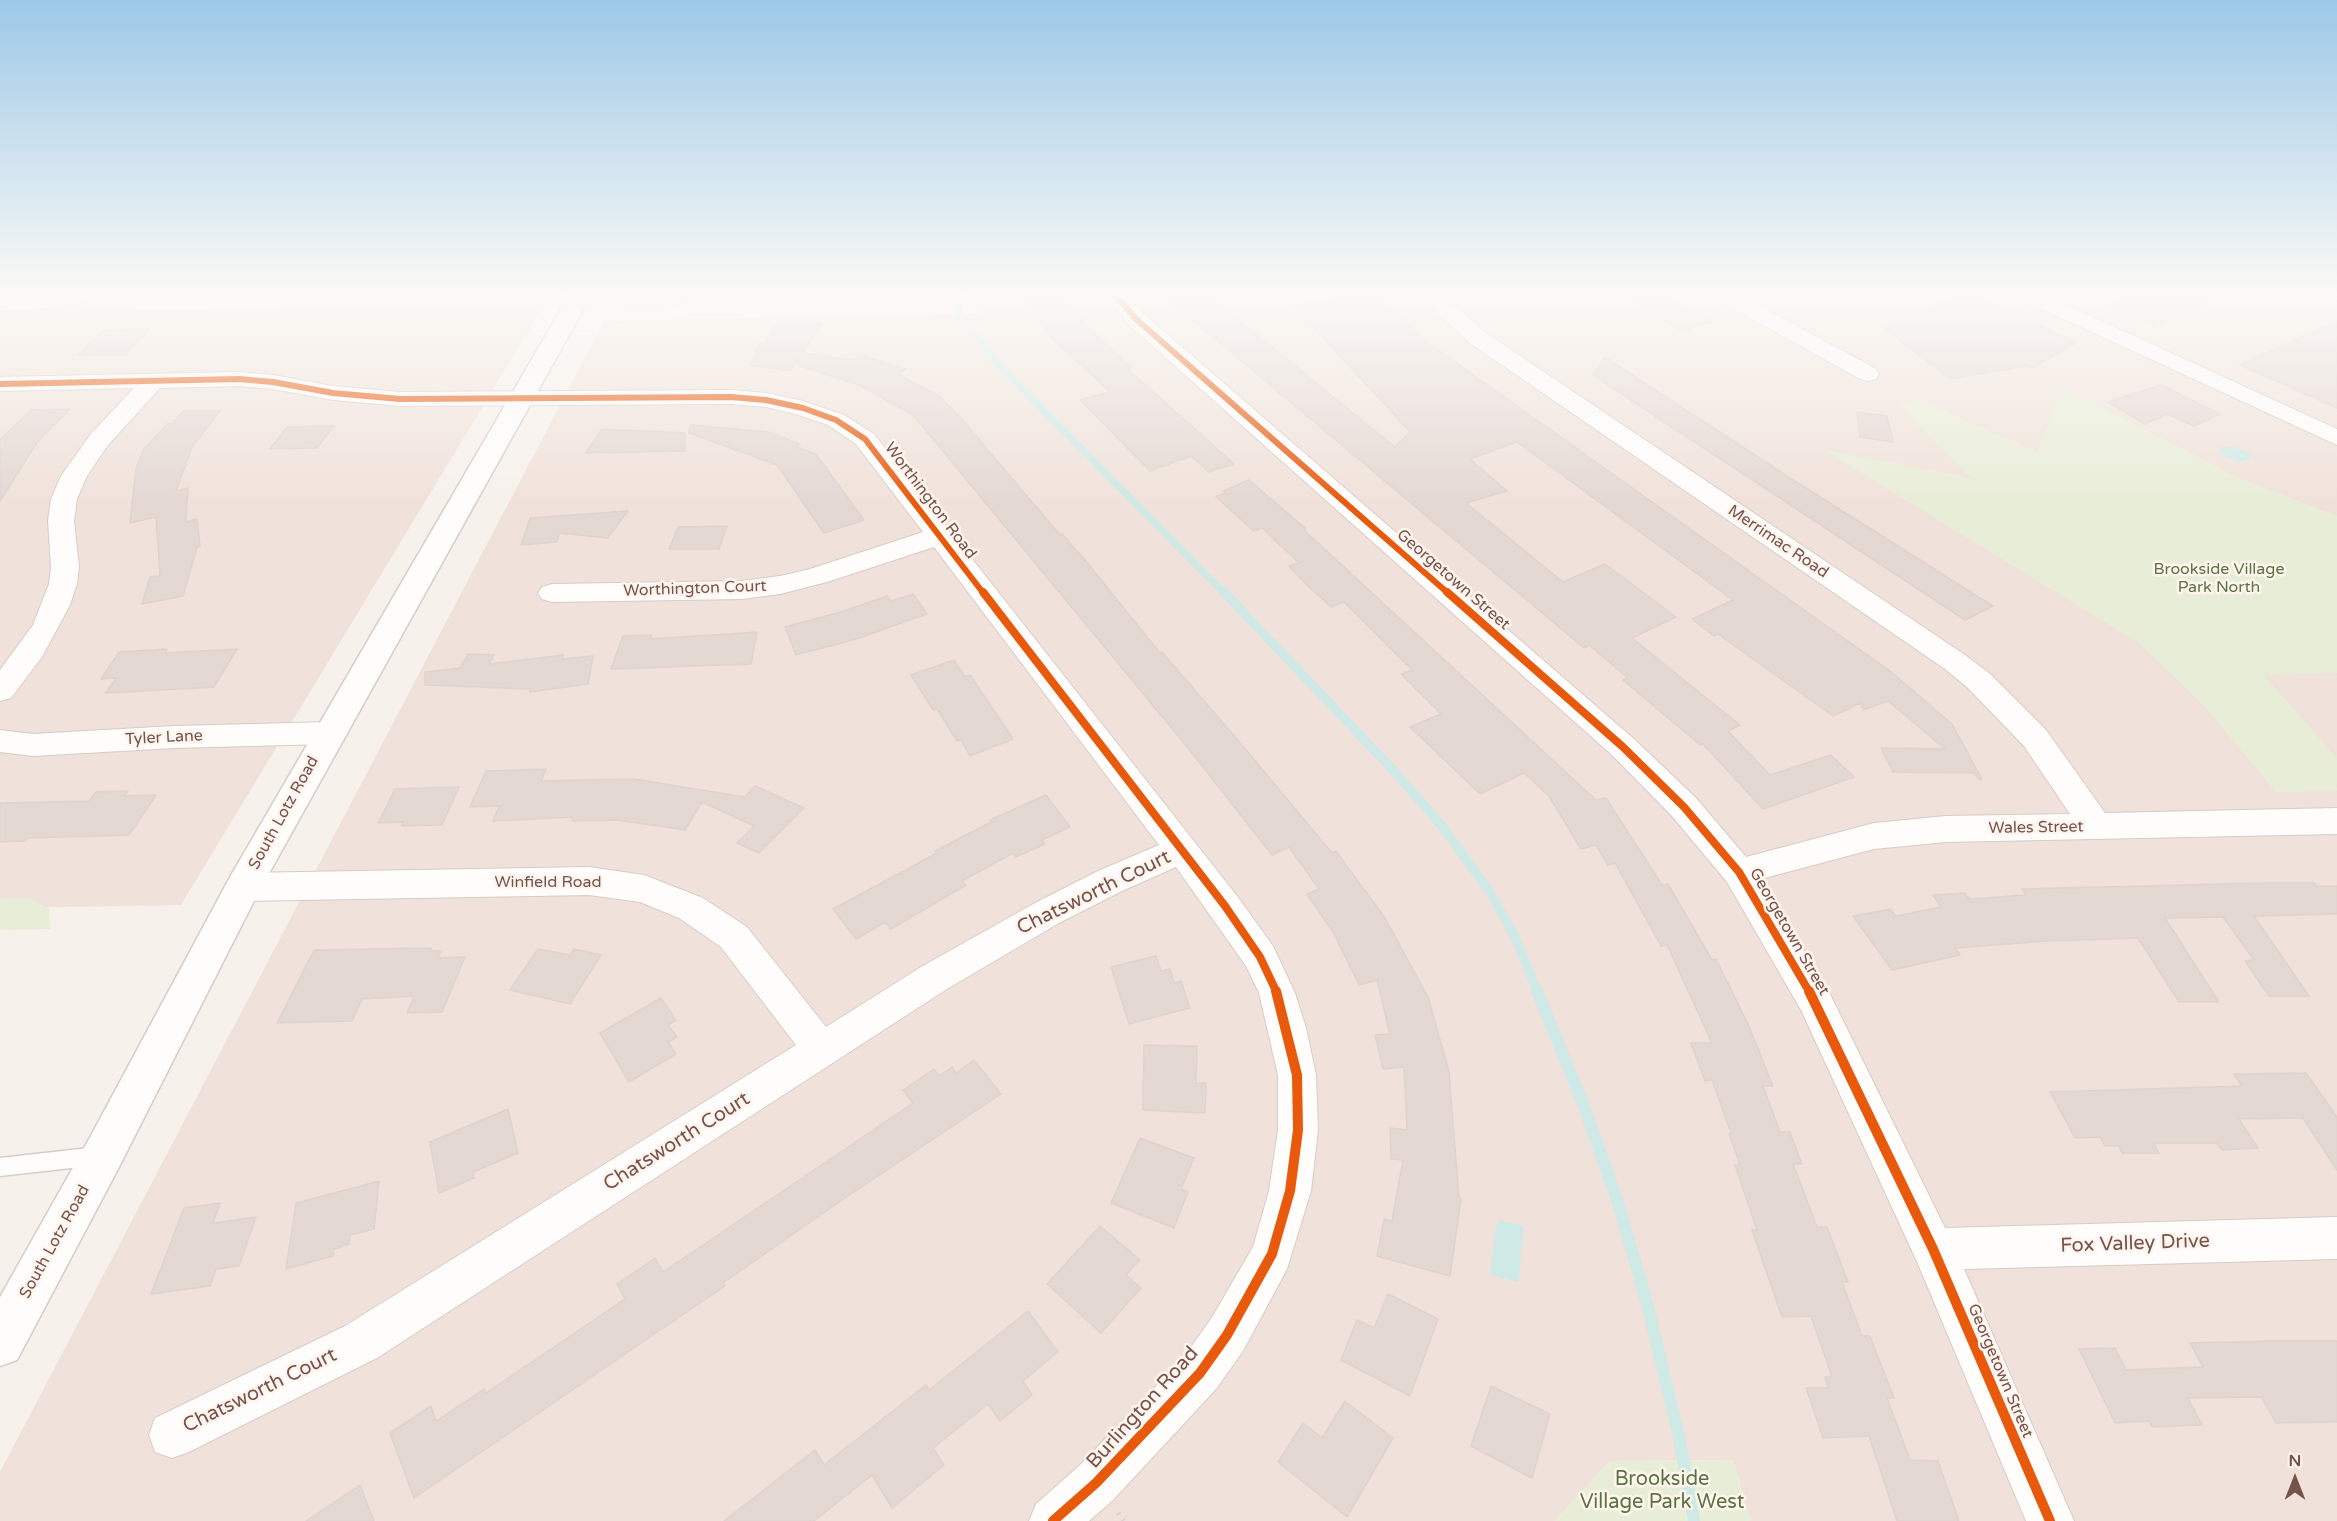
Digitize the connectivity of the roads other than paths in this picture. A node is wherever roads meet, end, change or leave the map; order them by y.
1 (542, 363) edge
2 (1186, 363) edge
3 (1515, 363) edge
4 (1848, 363) edge
5 (2172, 363) edge
6 (1868, 374) dead end
7 (154, 380) junction
8 (0, 384) edge
9 (521, 400) junction
10 (2337, 438) edge
11 (939, 536) junction
12 (552, 593) dead end
13 (0, 692) edge
14 (329, 733) junction
15 (0, 741) edge
16 (2337, 821) edge
17 (2097, 826) junction
18 (1181, 850) junction
19 (1739, 872) junction
20 (243, 887) junction
21 (821, 1050) junction
22 (104, 1155) junction
23 (0, 1167) edge
24 (1294, 1171) joint
25 (2337, 1238) edge
26 (1933, 1249) junction
27 (0, 1343) edge
28 (172, 1435) dead end
29 (1053, 1521) edge
30 (2050, 1521) edge

1 - 9 street, South Lotz Road
2 - 19 street, Georgetown Street
3 - 17 street, Merrimac Road
4 - 6 street
5 - 10 street
7 - 8 street, Worthington Road
7 - 9 street, Worthington Road
7 - 13 street
9 - 11 street, Worthington Road
9 - 14 street, South Lotz Road
11 - 12 street, Worthington Court
11 - 18 street, Worthington Road
14 - 15 street, Tyler Lane
14 - 20 street, South Lotz Road
16 - 17 street, Wales Street
17 - 19 street, Wales Street
18 - 21 street, Chatsworth Court
18 - 24 street, Worthington Road
19 - 26 street, Georgetown Street
20 - 21 street, Winfield Road
20 - 22 street, South Lotz Road
21 - 28 street, Chatsworth Court
22 - 23 lane
22 - 27 street, South Lotz Road
24 - 29 street, Burlington Road
25 - 26 street, Fox Valley Drive
26 - 30 street, Georgetown Street

